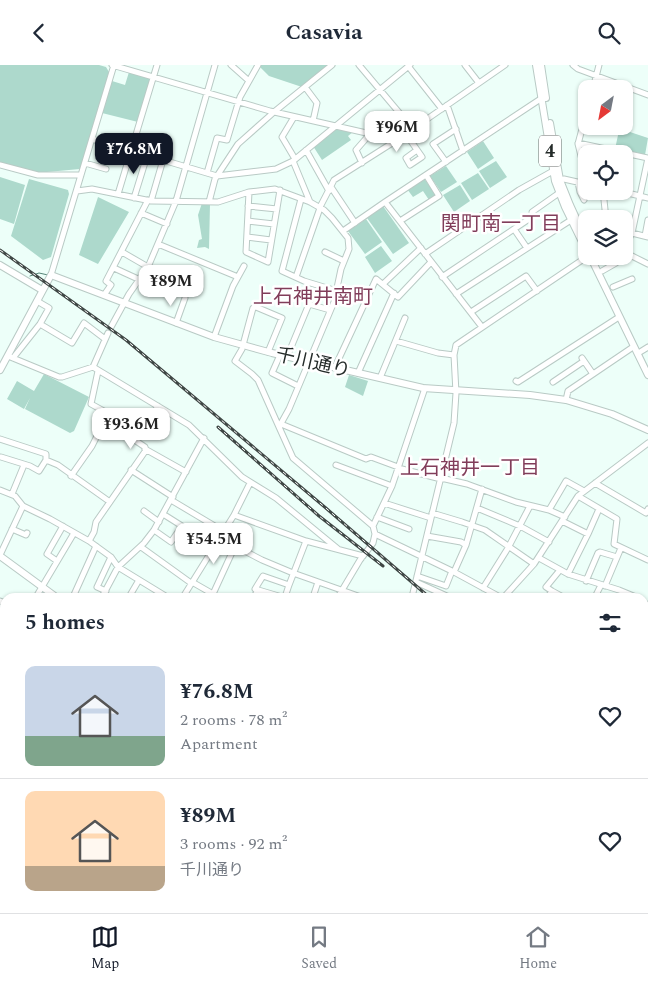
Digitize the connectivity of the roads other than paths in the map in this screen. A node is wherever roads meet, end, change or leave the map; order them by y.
1 (113, 65) edge
2 (157, 65) edge
3 (215, 65) edge
4 (231, 65) edge
5 (258, 65) edge
6 (332, 65) edge
7 (359, 65) edge
8 (409, 65) edge
9 (464, 65) edge
10 (506, 65) edge
11 (536, 65) edge
12 (541, 65) edge
13 (573, 65) edge
14 (599, 65) edge
15 (597, 76) junction
16 (154, 77) junction
17 (596, 80) edge
18 (249, 81) junction
19 (479, 83) junction
20 (305, 87) junction
21 (380, 89) junction
22 (208, 93) junction
23 (648, 95) edge
24 (542, 98) junction
25 (238, 101) junction
26 (445, 107) junction
27 (274, 112) junction
28 (294, 117) junction
29 (313, 121) junction
30 (336, 126) junction
31 (413, 129) junction
32 (456, 129) junction
33 (370, 134) junction
34 (406, 134) junction
35 (580, 135) edge
36 (92, 139) junction
37 (397, 140) junction
38 (227, 141) junction
39 (578, 143) joint
40 (238, 144) junction
41 (417, 149) dead end
42 (306, 150) junction
43 (131, 151) junction
44 (464, 151) junction
45 (147, 156) junction
46 (648, 158) edge
47 (163, 160) junction
48 (294, 160) junction
49 (446, 162) junction
50 (85, 163) junction
51 (362, 163) junction
52 (0, 165) edge
53 (187, 167) junction
54 (106, 169) dead end
55 (553, 171) junction
56 (207, 173) junction
57 (82, 175) junction
58 (426, 175) junction
59 (217, 176) junction
60 (558, 181) junction
61 (578, 182) edge
62 (330, 189) junction
63 (280, 190) junction
64 (77, 191) junction
65 (249, 192) junction
66 (559, 193) junction
67 (118, 194) junction
68 (633, 194) edge
69 (640, 196) junction
70 (134, 197) junction
71 (648, 198) edge
72 (301, 199) junction
73 (149, 201) junction
74 (176, 201) junction
75 (210, 202) junction
76 (310, 202) junction
77 (385, 202) junction
78 (248, 206) junction
79 (320, 208) junction
80 (277, 209) junction
81 (141, 213) junction
82 (633, 219) edge
83 (571, 220) junction
84 (648, 220) edge
85 (248, 221) junction
86 (400, 221) junction
87 (578, 222) edge
88 (354, 223) junction
89 (167, 224) junction
90 (274, 224) junction
91 (514, 229) junction
92 (343, 231) junction
93 (578, 234) edge
94 (633, 236) edge
95 (247, 237) junction
96 (646, 237) edge
97 (272, 240) junction
98 (158, 243) junction
99 (420, 248) junction
100 (527, 248) junction
101 (325, 251) dead end
102 (122, 252) junction
103 (425, 254) junction
104 (633, 256) edge
105 (344, 261) junction
106 (431, 262) junction
107 (578, 263) edge
108 (648, 263) edge
109 (0, 265) edge
110 (593, 265) edge
111 (599, 265) edge
112 (612, 265) edge
113 (244, 266) dead end
114 (148, 267) junction
115 (114, 268) junction
116 (602, 271) junction
117 (51, 275) junction
118 (238, 277) junction
119 (296, 277) junction
120 (442, 277) junction
121 (632, 279) dead end
122 (139, 280) junction
123 (383, 284) junction
124 (613, 287) dead end
125 (42, 290) junction
126 (178, 291) dead end
127 (337, 291) junction
128 (537, 291) junction
129 (394, 293) junction
130 (456, 294) junction
131 (104, 295) junction
132 (185, 298) dead end
133 (37, 301) junction
134 (124, 303) junction
135 (330, 310) junction
136 (471, 312) junction
137 (619, 317) junction
138 (405, 318) dead end
139 (176, 323) junction
140 (40, 324) junction
141 (111, 327) dead end
142 (482, 327) junction
143 (108, 333) dead end
144 (214, 337) junction
145 (105, 339) junction
146 (396, 341) junction
147 (242, 347) junction
148 (633, 347) junction
149 (648, 347) edge
150 (268, 352) junction
151 (640, 352) junction
152 (454, 355) junction
153 (284, 356) junction
154 (10, 357) junction
155 (308, 361) junction
156 (93, 367) junction
157 (335, 367) junction
158 (648, 367) edge
159 (0, 370) edge
160 (98, 371) junction
161 (358, 373) junction
162 (593, 374) junction
163 (648, 375) edge
164 (380, 378) junction
165 (516, 381) dead end
166 (553, 382) dead end
167 (298, 386) junction
168 (425, 388) junction
169 (456, 389) junction
170 (566, 400) junction
171 (158, 406) junction
172 (109, 413) junction
173 (280, 425) junction
174 (648, 431) edge
175 (142, 432) junction
176 (204, 438) junction
177 (0, 439) edge
178 (648, 443) edge
179 (145, 449) junction
180 (1, 457) edge
181 (46, 460) junction
182 (24, 465) junction
183 (336, 465) dead end
184 (398, 467) junction
185 (131, 470) junction
186 (186, 472) junction
187 (71, 476) junction
188 (441, 479) junction
189 (250, 483) junction
190 (595, 483) junction
191 (392, 487) junction
192 (482, 489) junction
193 (0, 490) edge
194 (584, 491) junction
195 (12, 494) junction
196 (578, 496) junction
197 (172, 499) junction
198 (110, 502) junction
199 (384, 503) junction
200 (23, 506) junction
201 (530, 506) junction
202 (477, 507) junction
203 (599, 509) junction
204 (648, 509) edge
205 (549, 510) junction
206 (144, 511) dead end
207 (163, 514) junction
208 (234, 515) junction
209 (432, 516) junction
210 (377, 517) junction
211 (563, 519) junction
212 (159, 522) junction
213 (472, 525) junction
214 (63, 526) junction
215 (373, 526) junction
216 (520, 526) junction
217 (12, 529) junction
218 (409, 529) dead end
219 (154, 530) junction
220 (27, 533) dead end
221 (74, 533) junction
222 (222, 534) junction
223 (375, 534) junction
224 (588, 534) junction
225 (427, 536) junction
226 (89, 541) junction
227 (306, 541) junction
228 (549, 542) junction
229 (466, 545) junction
230 (96, 546) junction
231 (235, 546) junction
232 (140, 547) junction
233 (621, 547) junction
234 (508, 548) junction
235 (338, 549) junction
236 (0, 556) edge
237 (363, 556) junction
238 (422, 556) junction
239 (111, 557) junction
240 (617, 557) junction
241 (539, 558) junction
242 (648, 560) edge
243 (57, 561) junction
244 (534, 564) junction
245 (118, 567) junction
246 (560, 570) junction
247 (453, 572) junction
248 (293, 573) junction
249 (568, 574) junction
250 (416, 579) junction
251 (139, 580) junction
252 (586, 581) junction
253 (318, 582) junction
254 (192, 583) junction
255 (288, 585) junction
256 (603, 585) junction
257 (42, 587) junction
258 (483, 588) junction
259 (258, 590) junction
260 (343, 590) junction
261 (106, 591) joint
262 (552, 591) joint
263 (38, 593) edge
264 (50, 593) edge
265 (74, 593) edge
266 (131, 593) edge
267 (160, 593) edge
268 (186, 593) edge
269 (211, 593) edge
270 (213, 593) edge
271 (256, 593) edge
272 (269, 593) edge
273 (285, 593) edge
274 (314, 593) edge
275 (341, 593) edge
276 (350, 593) edge
277 (413, 593) edge
278 (442, 593) edge
279 (494, 593) edge
280 (506, 593) edge
281 (556, 593) edge
282 (598, 593) edge
283 (625, 593) edge

1 - 16 street
1 - 36 street
2 - 16 street
3 - 22 street
4 - 18 street
5 - 18 street
6 - 20 street
7 - 21 street
8 - 21 street
8 - 26 street
9 - 19 street
10 - 19 street
11 - 24 main road, 4
12 - 60 main road, 4
13 - 15 street
14 - 15 street
15 - 17 street
15 - 23 street
16 - 22 street
16 - 43 street
18 - 25 street
19 - 26 street
20 - 27 street
20 - 29 street
21 - 30 street
21 - 31 street
22 - 25 street
22 - 53 street
24 - 44 street
24 - 55 main road, 4
25 - 27 street
25 - 38 street
26 - 31 street
26 - 32 street
27 - 28 street
27 - 40 street
28 - 29 street
28 - 48 street
29 - 30 street
30 - 33 street
30 - 42 street
31 - 34 street
32 - 44 street
32 - 49 street
33 - 37 street
33 - 51 street
34 - 37 street
34 - 41 street
35 - 39 street
36 - 43 street
36 - 50 street
37 - 51 street
38 - 40 street
38 - 56 street
39 - 46 street
40 - 59 street
42 - 48 street
42 - 62 street
43 - 45 street
43 - 67 street
44 - 49 street
45 - 47 street
45 - 70 street
46 - 69 street
47 - 53 street
47 - 73 street
48 - 59 street
48 - 76 street
49 - 58 street
50 - 54 street
50 - 57 street
51 - 62 street
52 - 57 street
53 - 56 street
53 - 74 street
55 - 60 main road, 4
55 - 103 street
56 - 59 street
57 - 64 street
58 - 77 street
58 - 86 street
59 - 75 street
60 - 61 street
60 - 66 main road, 4
60 - 87 main road, 4
62 - 79 street
62 - 88 street
63 - 65 street
63 - 72 street
63 - 80 street
64 - 67 street
64 - 117 street
65 - 75 street
65 - 78 street
66 - 83 main road, 4
66 - 91 street
67 - 70 street
68 - 69 street
69 - 71 street
69 - 82 street
70 - 73 street
72 - 76 street
72 - 119 street
73 - 74 street
73 - 81 street
74 - 75 street
74 - 89 street
76 - 79 street
77 - 86 street
77 - 88 street
78 - 80 street
78 - 85 street
79 - 92 street
79 - 119 street
80 - 90 street
81 - 89 street
81 - 102 street
83 - 93 main road, 4
83 - 100 street
84 - 96 street
85 - 90 street
85 - 95 street
86 - 99 street
88 - 92 street
89 - 98 street
90 - 97 street
91 - 100 street
91 - 120 street
92 - 105 street
94 - 96 street
95 - 97 street
95 - 97 street
98 - 114 street
98 - 118 street
99 - 103 street
99 - 123 street
100 - 130 street
101 - 105 street
102 - 114 street
102 - 115 street
103 - 106 street
104 - 108 street
105 - 127 street
106 - 120 street
106 - 129 street
107 - 128 street
109 - 125 main road
110 - 137 main road
111 - 116 main road
112 - 116 street
113 - 118 street
114 - 122 street
115 - 122 street
115 - 131 street
116 - 151 main road
117 - 125 main road
117 - 131 main road, 千川通り
118 - 144 street
119 - 127 street
120 - 130 street
121 - 124 street
122 - 126 street
122 - 134 street
123 - 129 street
123 - 157 street
125 - 133 main road
127 - 135 street
128 - 136 street
128 - 142 street
129 - 161 street
130 - 136 street
131 - 134 main road, 千川通り
132 - 139 street
133 - 140 street
133 - 154 main road
134 - 139 main road, 千川通り
134 - 141 street
135 - 153 street
135 - 155 street
136 - 142 street
137 - 148 main road
137 - 165 street
138 - 146 street
139 - 144 main road, 千川通り
140 - 145 street
140 - 154 street
142 - 152 street
143 - 145 street
144 - 147 main road, 千川通り
145 - 156 street
146 - 152 street
146 - 164 street
147 - 150 main road, 千川通り
147 - 150 street
147 - 173 street
148 - 162 street
148 - 163 main road
149 - 151 street
150 - 153 main road, 千川通り
151 - 158 main road
152 - 169 street
153 - 155 main road, 千川通り
153 - 167 street
154 - 156 street
154 - 159 main road
155 - 157 main road, 千川通り
155 - 167 street
156 - 160 street
157 - 161 main road, 千川通り
160 - 171 street
160 - 172 street
161 - 164 main road, 千川通り
162 - 166 street
162 - 170 street
164 - 168 main road, 千川通り
167 - 173 street
168 - 169 main road, 千川通り
168 - 184 street
169 - 170 main road, 千川通り
169 - 188 street
170 - 174 main road, 千川通り
171 - 175 street
171 - 176 street
172 - 175 street
172 - 187 street
173 - 184 street
173 - 215 street
175 - 179 street
176 - 186 street
176 - 189 street
177 - 181 street
178 - 190 street
179 - 185 street
179 - 186 street
180 - 182 street
181 - 182 street
181 - 187 street
182 - 195 street
183 - 191 street
184 - 188 street
184 - 191 street
185 - 197 street
185 - 198 street
186 - 197 street
187 - 198 street
188 - 192 street
188 - 209 street
189 - 208 street
189 - 235 street
190 - 194 street
190 - 204 street
191 - 199 street
192 - 201 street
192 - 202 street
193 - 195 street
194 - 196 street
194 - 205 street
195 - 200 street
196 - 203 street
196 - 211 street
197 - 207 street
197 - 222 street
198 - 226 street
199 - 209 street
199 - 210 street
200 - 214 street
200 - 217 street
201 - 205 street
201 - 216 street
202 - 213 street
202 - 216 street
203 - 224 street
203 - 233 street
205 - 211 street
206 - 212 street
207 - 212 street
207 - 219 street
208 - 222 street
208 - 227 street
209 - 213 street
209 - 225 street
210 - 215 street
210 - 218 street
211 - 224 street
211 - 228 street
212 - 219 street
213 - 229 street
213 - 234 street
214 - 221 street
214 - 243 street
215 - 223 street
216 - 228 street
216 - 234 street
217 - 220 street
217 - 236 street
219 - 232 street
221 - 226 street
221 - 243 street
222 - 231 street
222 - 254 street
223 - 237 street
223 - 238 street
224 - 249 street
225 - 229 street
225 - 238 street
226 - 230 street
227 - 235 street
227 - 248 street
228 - 241 street
229 - 247 street
230 - 239 street
230 - 265 street
231 - 248 street
231 - 270 street
232 - 245 street
232 - 254 street
233 - 240 street
233 - 242 street
234 - 244 street
234 - 258 street
235 - 237 street
236 - 257 main road
237 - 260 street
238 - 247 street
238 - 250 street
239 - 245 street
239 - 261 street
240 - 252 street
240 - 256 street
241 - 244 street
241 - 246 street
243 - 257 street
244 - 280 street
245 - 251 street
245 - 261 street
246 - 249 street
246 - 262 street
247 - 250 street
247 - 258 street
248 - 253 street
248 - 255 street
249 - 252 street
250 - 277 street
250 - 278 street
251 - 266 street
251 - 267 street
252 - 256 street
253 - 260 street
253 - 274 street
254 - 268 street
254 - 269 street
255 - 259 street
255 - 273 street
256 - 282 street
256 - 283 street
257 - 263 street
257 - 264 main road
258 - 279 street
259 - 271 street
259 - 272 street
260 - 275 street
260 - 276 street
262 - 281 street

